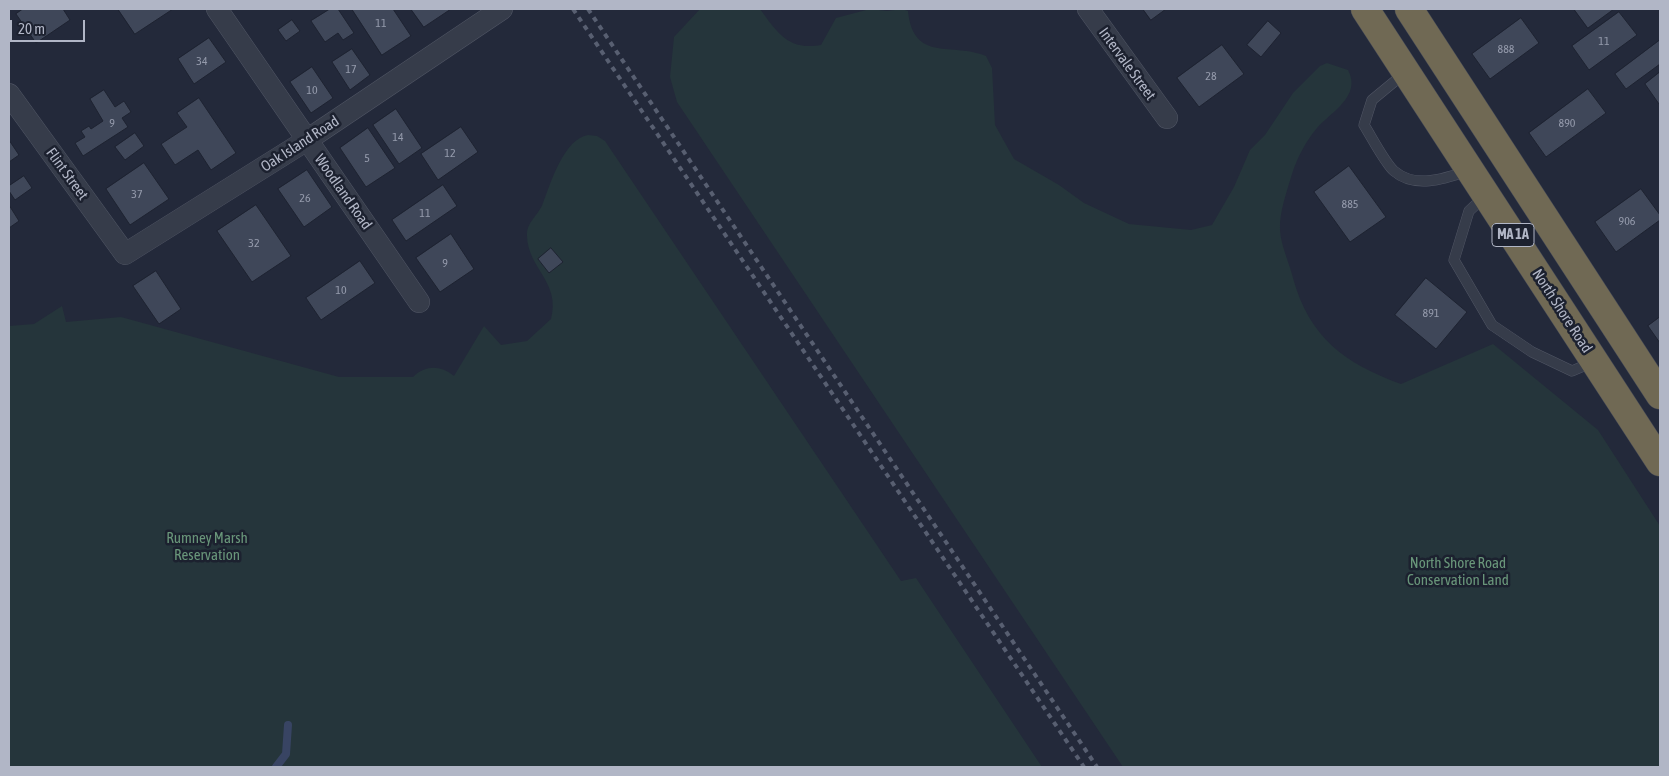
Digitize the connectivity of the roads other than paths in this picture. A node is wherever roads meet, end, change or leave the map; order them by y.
1 (217, 9) edge
2 (502, 9) edge
3 (1088, 9) edge
4 (1365, 9) edge
5 (1409, 9) edge
6 (1407, 71) junction
7 (9, 94) edge
8 (1167, 118) dead end
9 (308, 140) junction
10 (1471, 170) junction
11 (1487, 195) junction
12 (125, 254) joint
13 (419, 302) dead end
14 (1594, 362) junction
15 (1660, 395) edge
16 (1660, 462) edge

1 - 9 street, Woodland Road
2 - 9 street, Oak Island Road
3 - 8 street, Intervale Street
4 - 6 highway, North Shore Road / MA 1A
5 - 15 highway, MA 1A
6 - 10 highway, North Shore Road / MA 1A
6 - 10 lane
7 - 12 street, Flint Street
9 - 12 street, Oak Island Road
9 - 13 street, Woodland Road
10 - 11 highway, North Shore Road / MA 1A
11 - 14 highway, North Shore Road / MA 1A
11 - 14 lane
14 - 16 highway, North Shore Road / MA 1A

